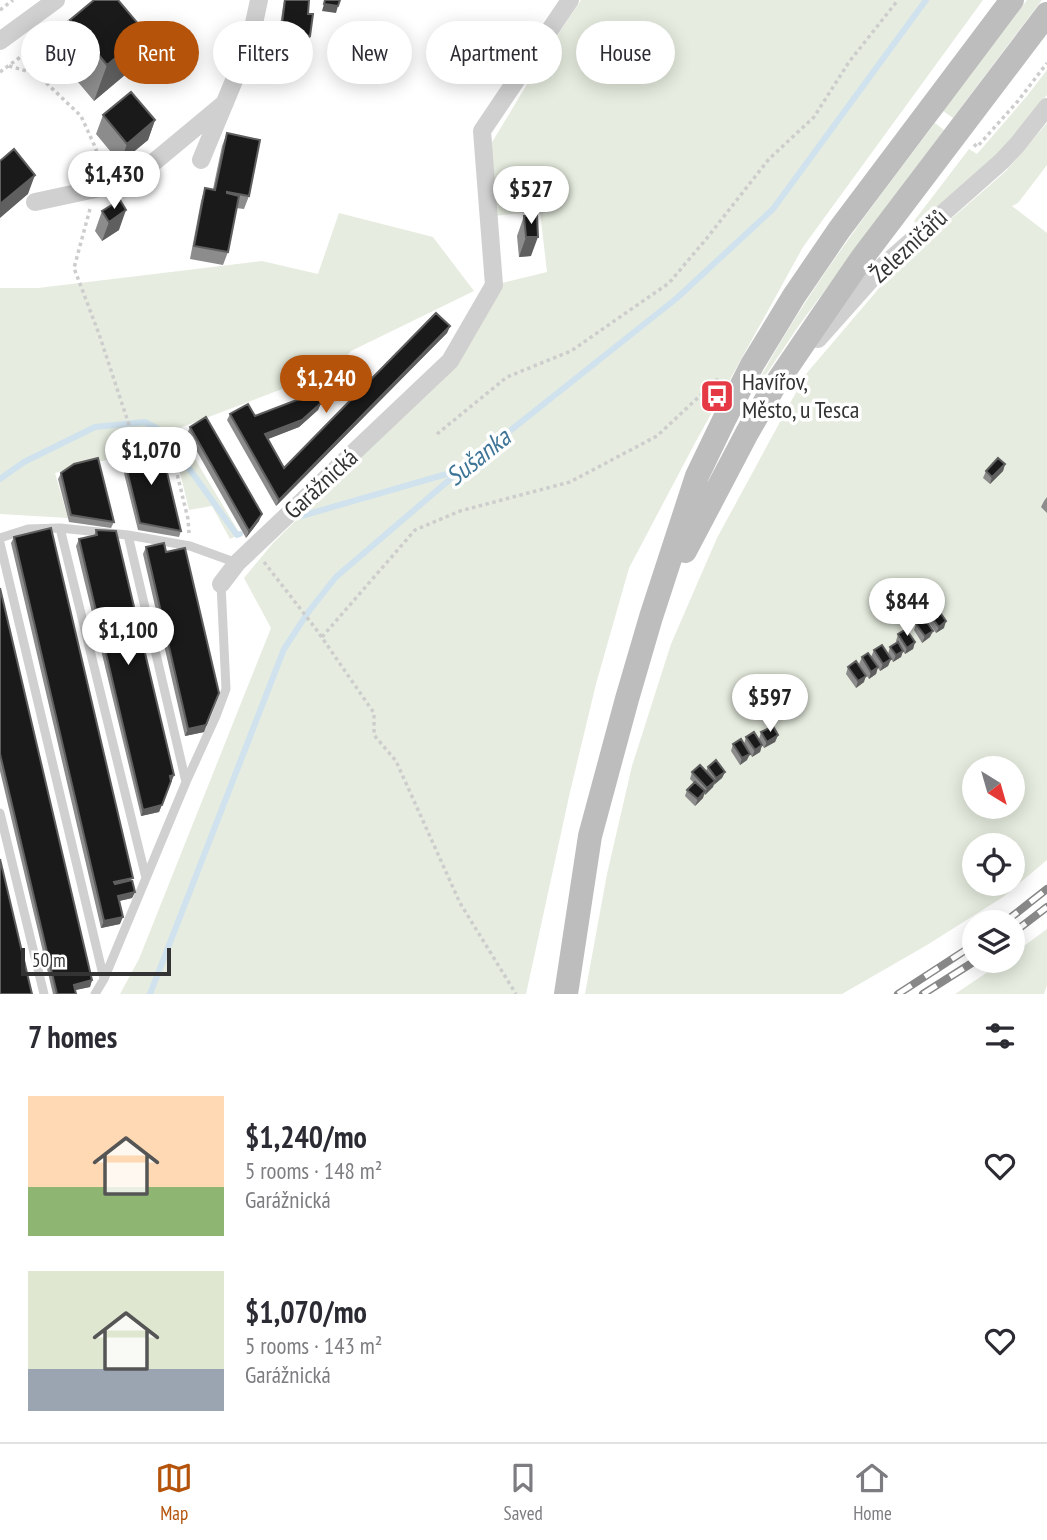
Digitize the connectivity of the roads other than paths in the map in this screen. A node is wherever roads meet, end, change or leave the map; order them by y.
1 (56, 0) edge
2 (260, 0) edge
3 (570, 0) edge
4 (1012, 0) edge
5 (1047, 14) edge
6 (0, 41) edge
7 (225, 103) junction
8 (1047, 107) edge
9 (201, 160) dead end
10 (35, 202) dead end
11 (773, 388) junction
12 (60, 528) junction
13 (128, 535) junction
14 (0, 538) edge
15 (0, 543) edge
16 (237, 563) junction
17 (221, 584) joint
18 (651, 617) junction
19 (186, 782) junction
20 (0, 813) edge
21 (146, 878) junction
22 (104, 979) junction
23 (44, 994) edge
24 (95, 994) edge
25 (566, 994) edge

1 - 6 street
2 - 7 street
3 - 16 street, Garážnická
4 - 18 main road
5 - 11 main road
7 - 9 street
7 - 10 street
8 - 11 street, Železničářů
11 - 18 main road
12 - 13 lane
12 - 14 lane
12 - 21 lane
13 - 16 lane
13 - 19 lane
15 - 22 lane
16 - 17 street, Garážnická
17 - 19 lane
18 - 25 main road
19 - 21 lane
20 - 23 lane
21 - 22 lane
22 - 24 lane

